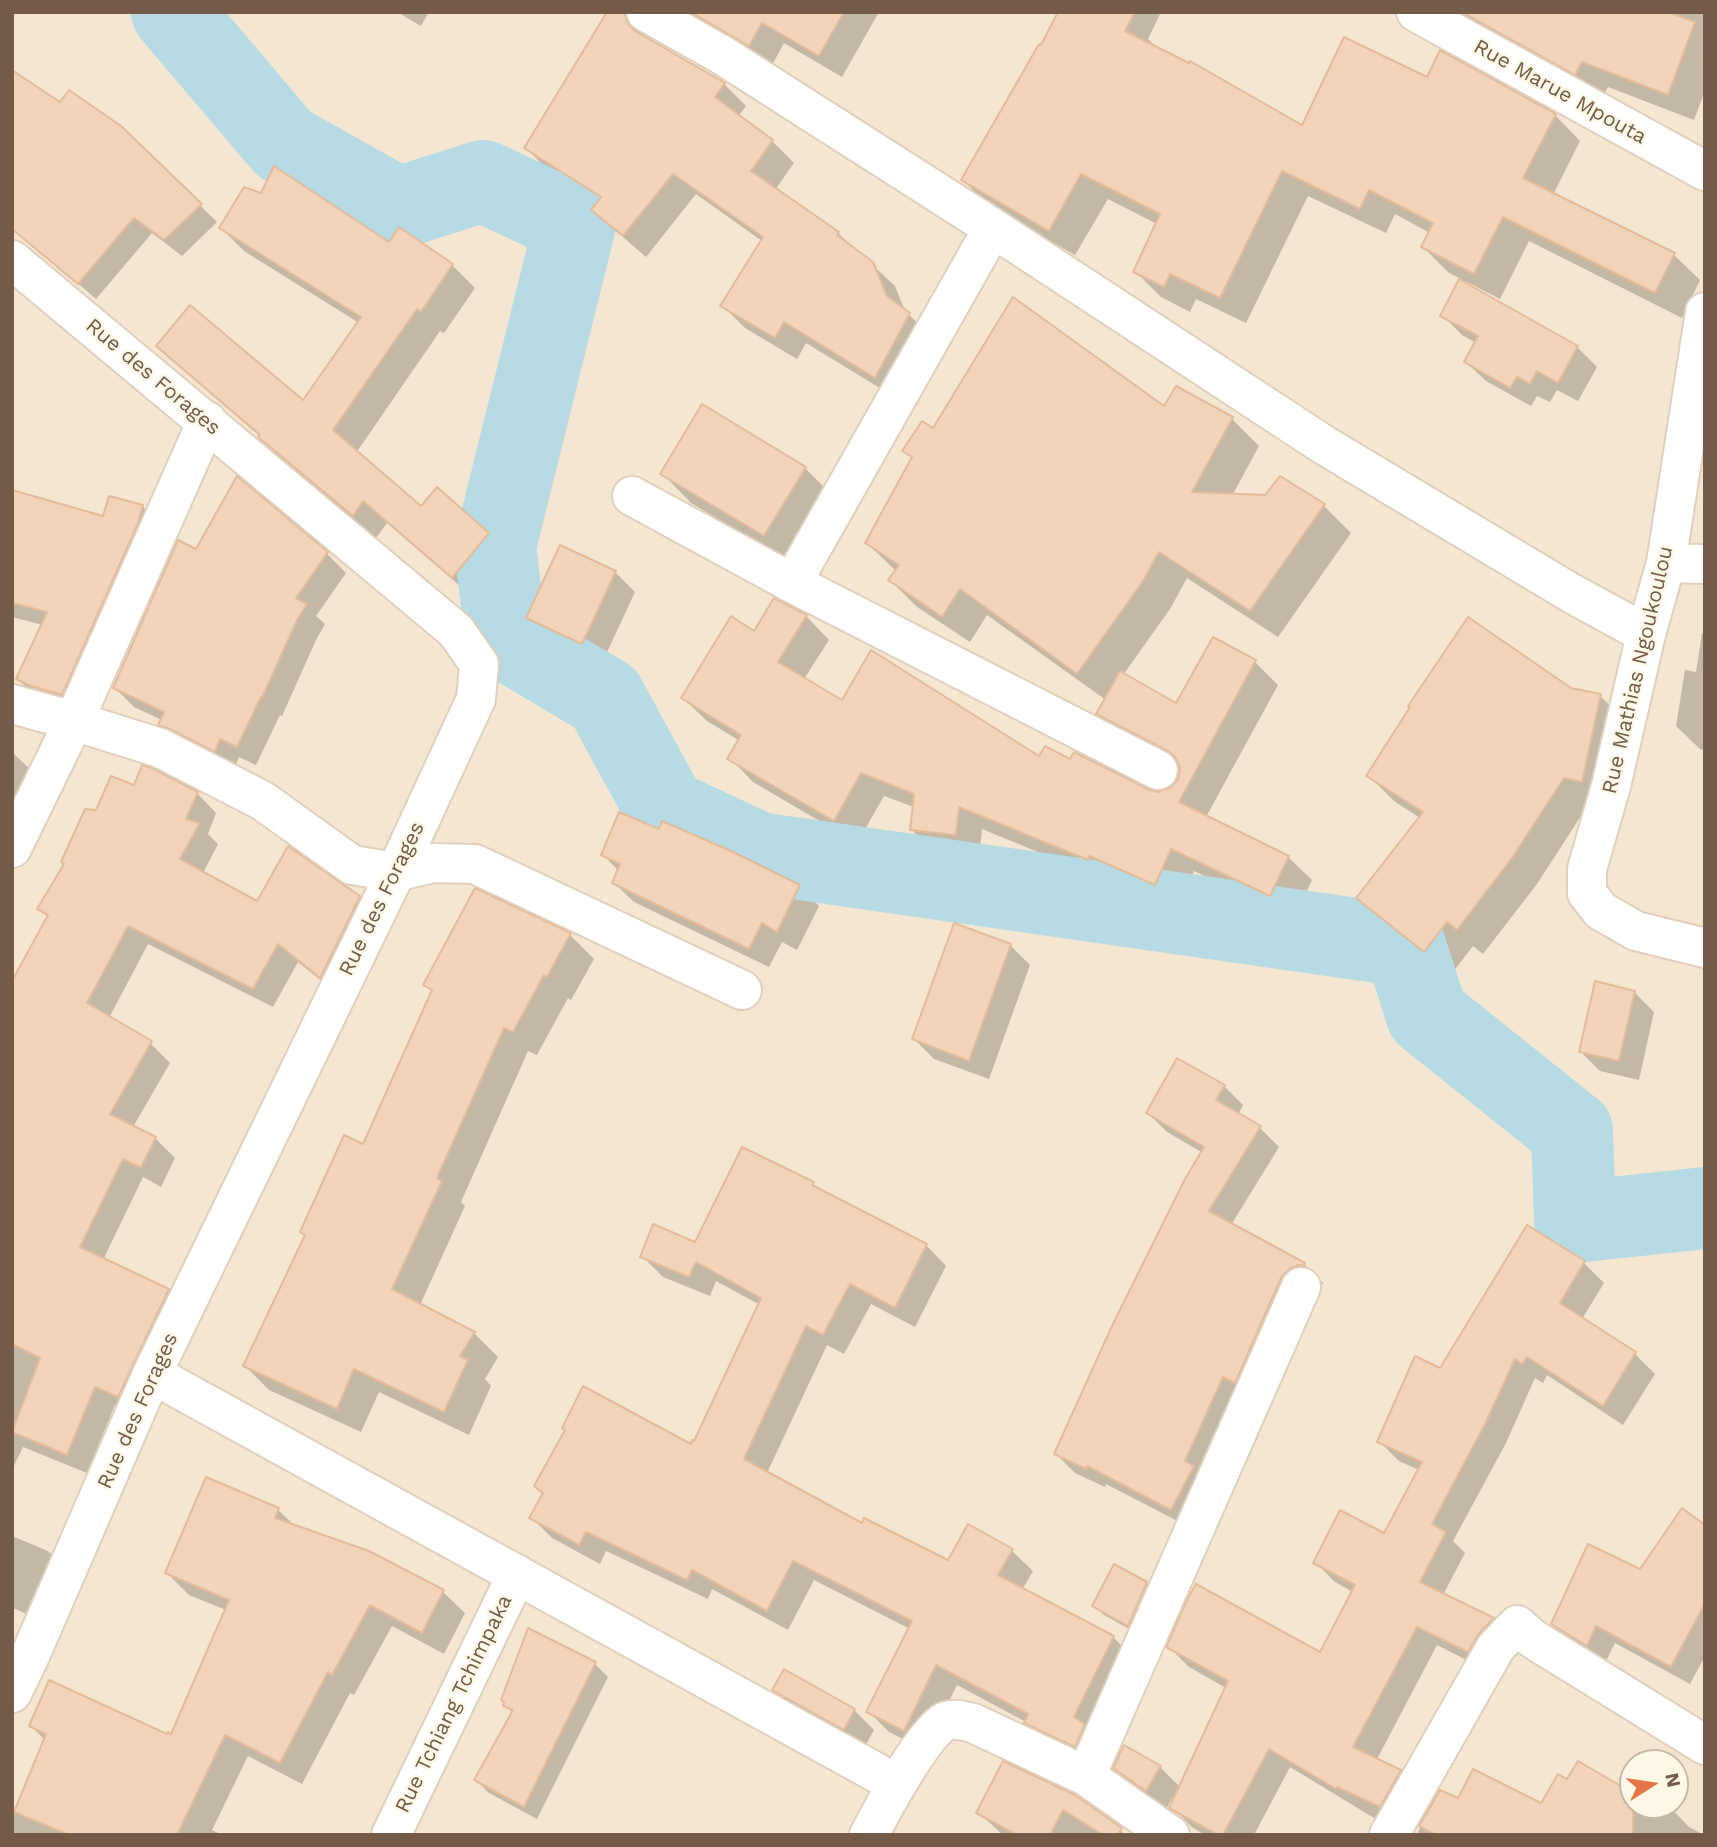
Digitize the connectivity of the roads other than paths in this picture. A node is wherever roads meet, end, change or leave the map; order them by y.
1 (646, 12) edge
2 (1416, 12) edge
3 (1705, 171) edge
4 (993, 228) junction
5 (12, 260) edge
6 (1705, 312) edge
7 (207, 421) junction
8 (632, 496) dead end
9 (1665, 563) junction
10 (1705, 564) edge
11 (793, 583) junction
12 (1646, 634) junction
13 (12, 704) edge
14 (74, 721) junction
15 (1158, 770) dead end
16 (12, 848) edge
17 (396, 872) junction
18 (1705, 948) edge
19 (742, 990) dead end
20 (1301, 1287) dead end
21 (152, 1374) junction
22 (517, 1574) junction
23 (12, 1693) edge
24 (1705, 1745) edge
25 (1086, 1776) junction
26 (897, 1784) junction
27 (391, 1835) edge
28 (869, 1835) edge
29 (1170, 1835) edge
30 (1389, 1835) edge

1 - 4 street
2 - 3 street, Rue Marue Mpouta
4 - 11 street
4 - 12 street
5 - 7 street, Rue des Forages
6 - 9 street, Rue Mathias Ngoukoulou
7 - 14 street
7 - 17 street, Rue des Forages
8 - 11 street
9 - 10 street
9 - 12 street, Rue Mathias Ngoukoulou
11 - 15 street
12 - 18 street, Rue Mathias Ngoukoulou
13 - 14 street
14 - 16 street
14 - 17 street
17 - 19 street
17 - 21 street, Rue des Forages
20 - 25 street
21 - 22 street
21 - 23 street, Rue des Forages
22 - 26 street
22 - 27 street, Rue Tchiang Tchimpaka
24 - 30 street
25 - 26 street
25 - 29 street
26 - 28 street

